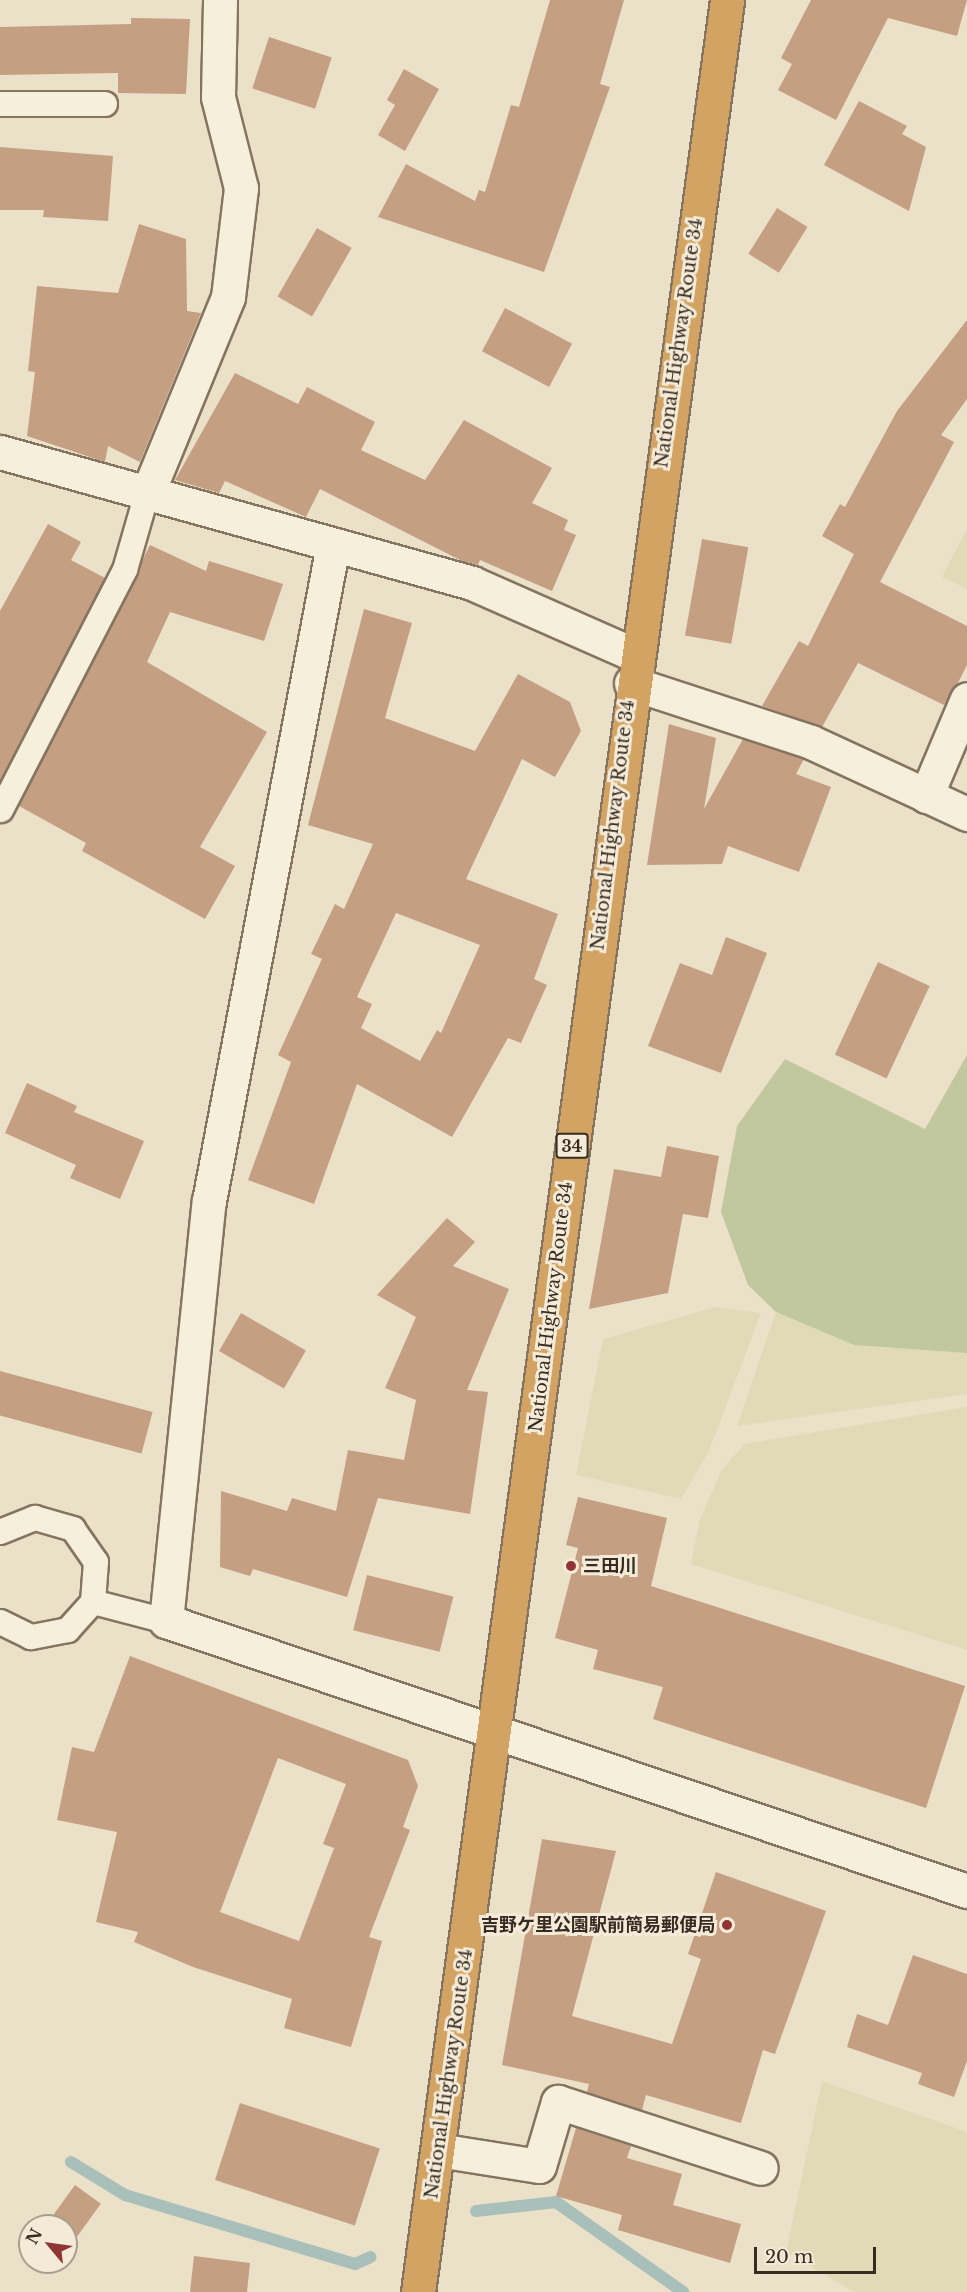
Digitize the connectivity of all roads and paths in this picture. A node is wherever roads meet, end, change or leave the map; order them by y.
1 (220, 0) edge
2 (728, 0) edge
3 (0, 104) edge
4 (105, 104) dead end
5 (0, 452) edge
6 (146, 497) junction
7 (333, 545) junction
8 (633, 669) junction
9 (967, 699) edge
10 (926, 796) junction
11 (1, 810) edge
12 (967, 814) edge
13 (0, 1532) edge
14 (93, 1602) junction
15 (166, 1621) junction
16 (0, 1622) edge
17 (496, 1734) junction
18 (967, 1892) edge
19 (438, 2150) junction
20 (760, 2168) dead end
21 (418, 2292) edge

1 - 6 street
2 - 8 highway, National Highway Route 34 / 34
3 - 4 lane
5 - 6 street
6 - 7 street
6 - 11 lane
7 - 8 street
7 - 15 street
8 - 10 street
8 - 17 highway, National Highway Route 34 / 34
9 - 10 street
10 - 12 street
13 - 14 lane
14 - 15 lane
14 - 16 lane
15 - 17 street
17 - 18 street
17 - 19 highway, National Highway Route 34 / 34
19 - 20 street
19 - 21 highway, National Highway Route 34 / 34

